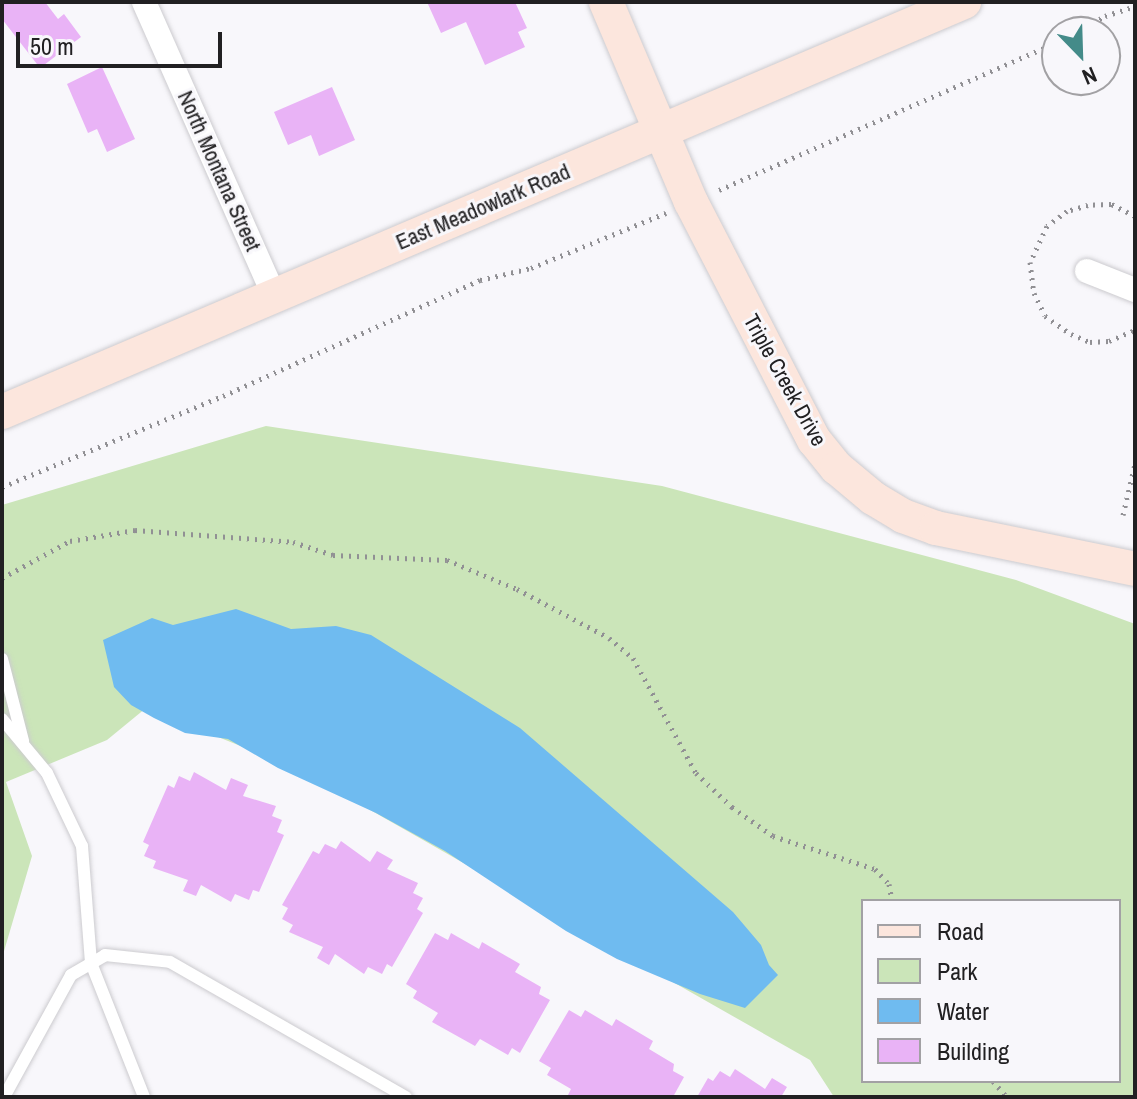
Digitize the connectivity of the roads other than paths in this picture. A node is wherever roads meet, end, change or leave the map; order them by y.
1 (144, 2) edge
2 (606, 2) edge
3 (964, 2) edge
4 (660, 131) junction
5 (1087, 271) dead end
6 (1135, 290) edge
7 (274, 296) junction
8 (2, 412) edge
9 (1135, 569) edge
10 (2, 659) edge
11 (2, 719) edge
12 (25, 748) junction
13 (91, 963) junction
14 (4, 1097) edge
15 (144, 1097) edge
16 (406, 1097) edge

1 - 7 street, North Montana Street
2 - 4 main road, Triple Creek Drive
3 - 4 main road, East Meadowlark Road
4 - 7 main road, East Meadowlark Road
4 - 9 main road, Triple Creek Drive
5 - 6 street
7 - 8 main road, East Meadowlark Road
10 - 12 lane
11 - 12 lane
12 - 13 lane
13 - 14 lane
13 - 15 lane
13 - 16 lane

